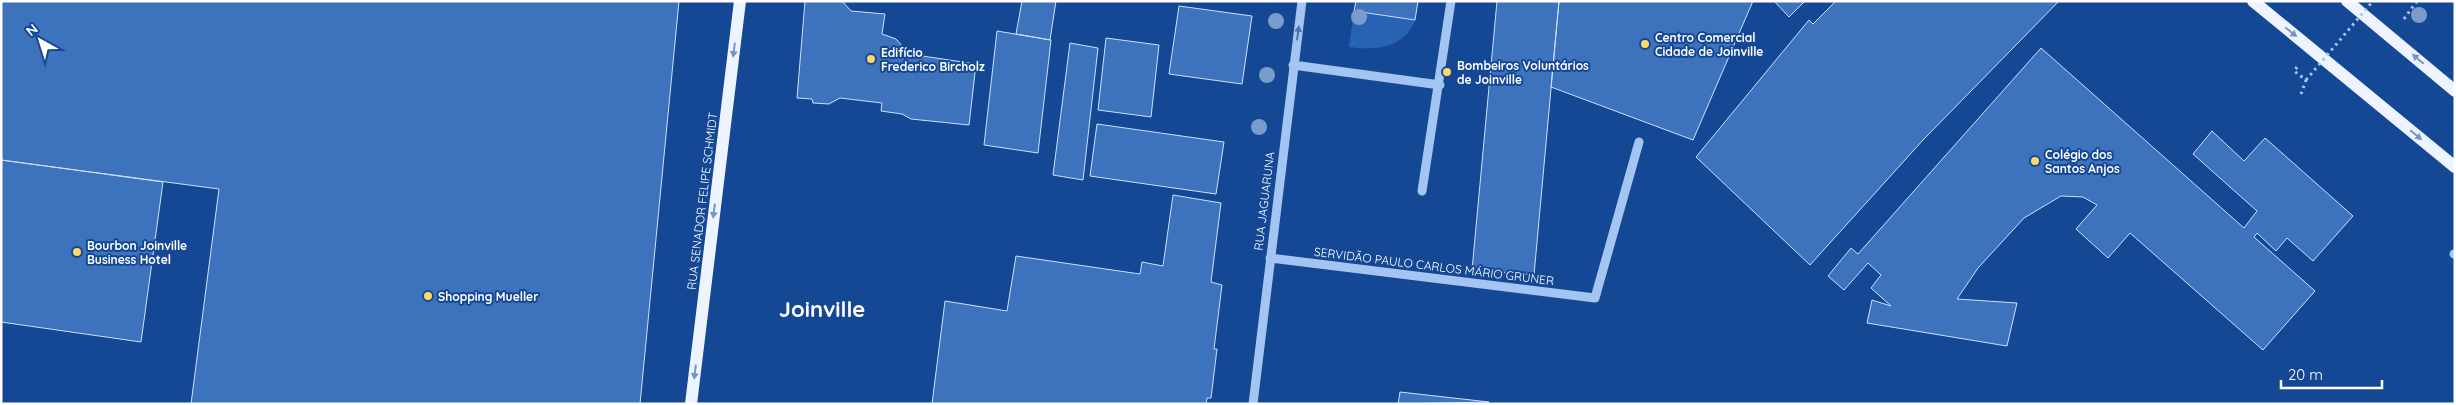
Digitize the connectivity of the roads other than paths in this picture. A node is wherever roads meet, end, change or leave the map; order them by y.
1 (740, 1) edge
2 (1302, 1) edge
3 (1451, 1) edge
4 (2253, 1) edge
5 (2347, 1) edge
6 (1293, 65) junction
7 (1440, 85) junction
8 (2455, 91) edge
9 (1639, 142) dead end
10 (2455, 167) edge
11 (1422, 191) dead end
12 (1270, 258) junction
13 (691, 404) edge
14 (1253, 404) edge

1 -> 13 main road, RUA SENADOR FELIPE SCHMIDT
6 -> 2 street, RUA JAGUARUNA
3 - 7 street
4 -> 10 main road
8 -> 5 main road
6 - 7 street
6 - 12 street, RUA JAGUARUNA
7 - 11 street
9 - 12 street, SERVIDÃO PAULO CARLOS MÁRIO GRUNER
12 - 14 street, RUA JAGUARUNA

